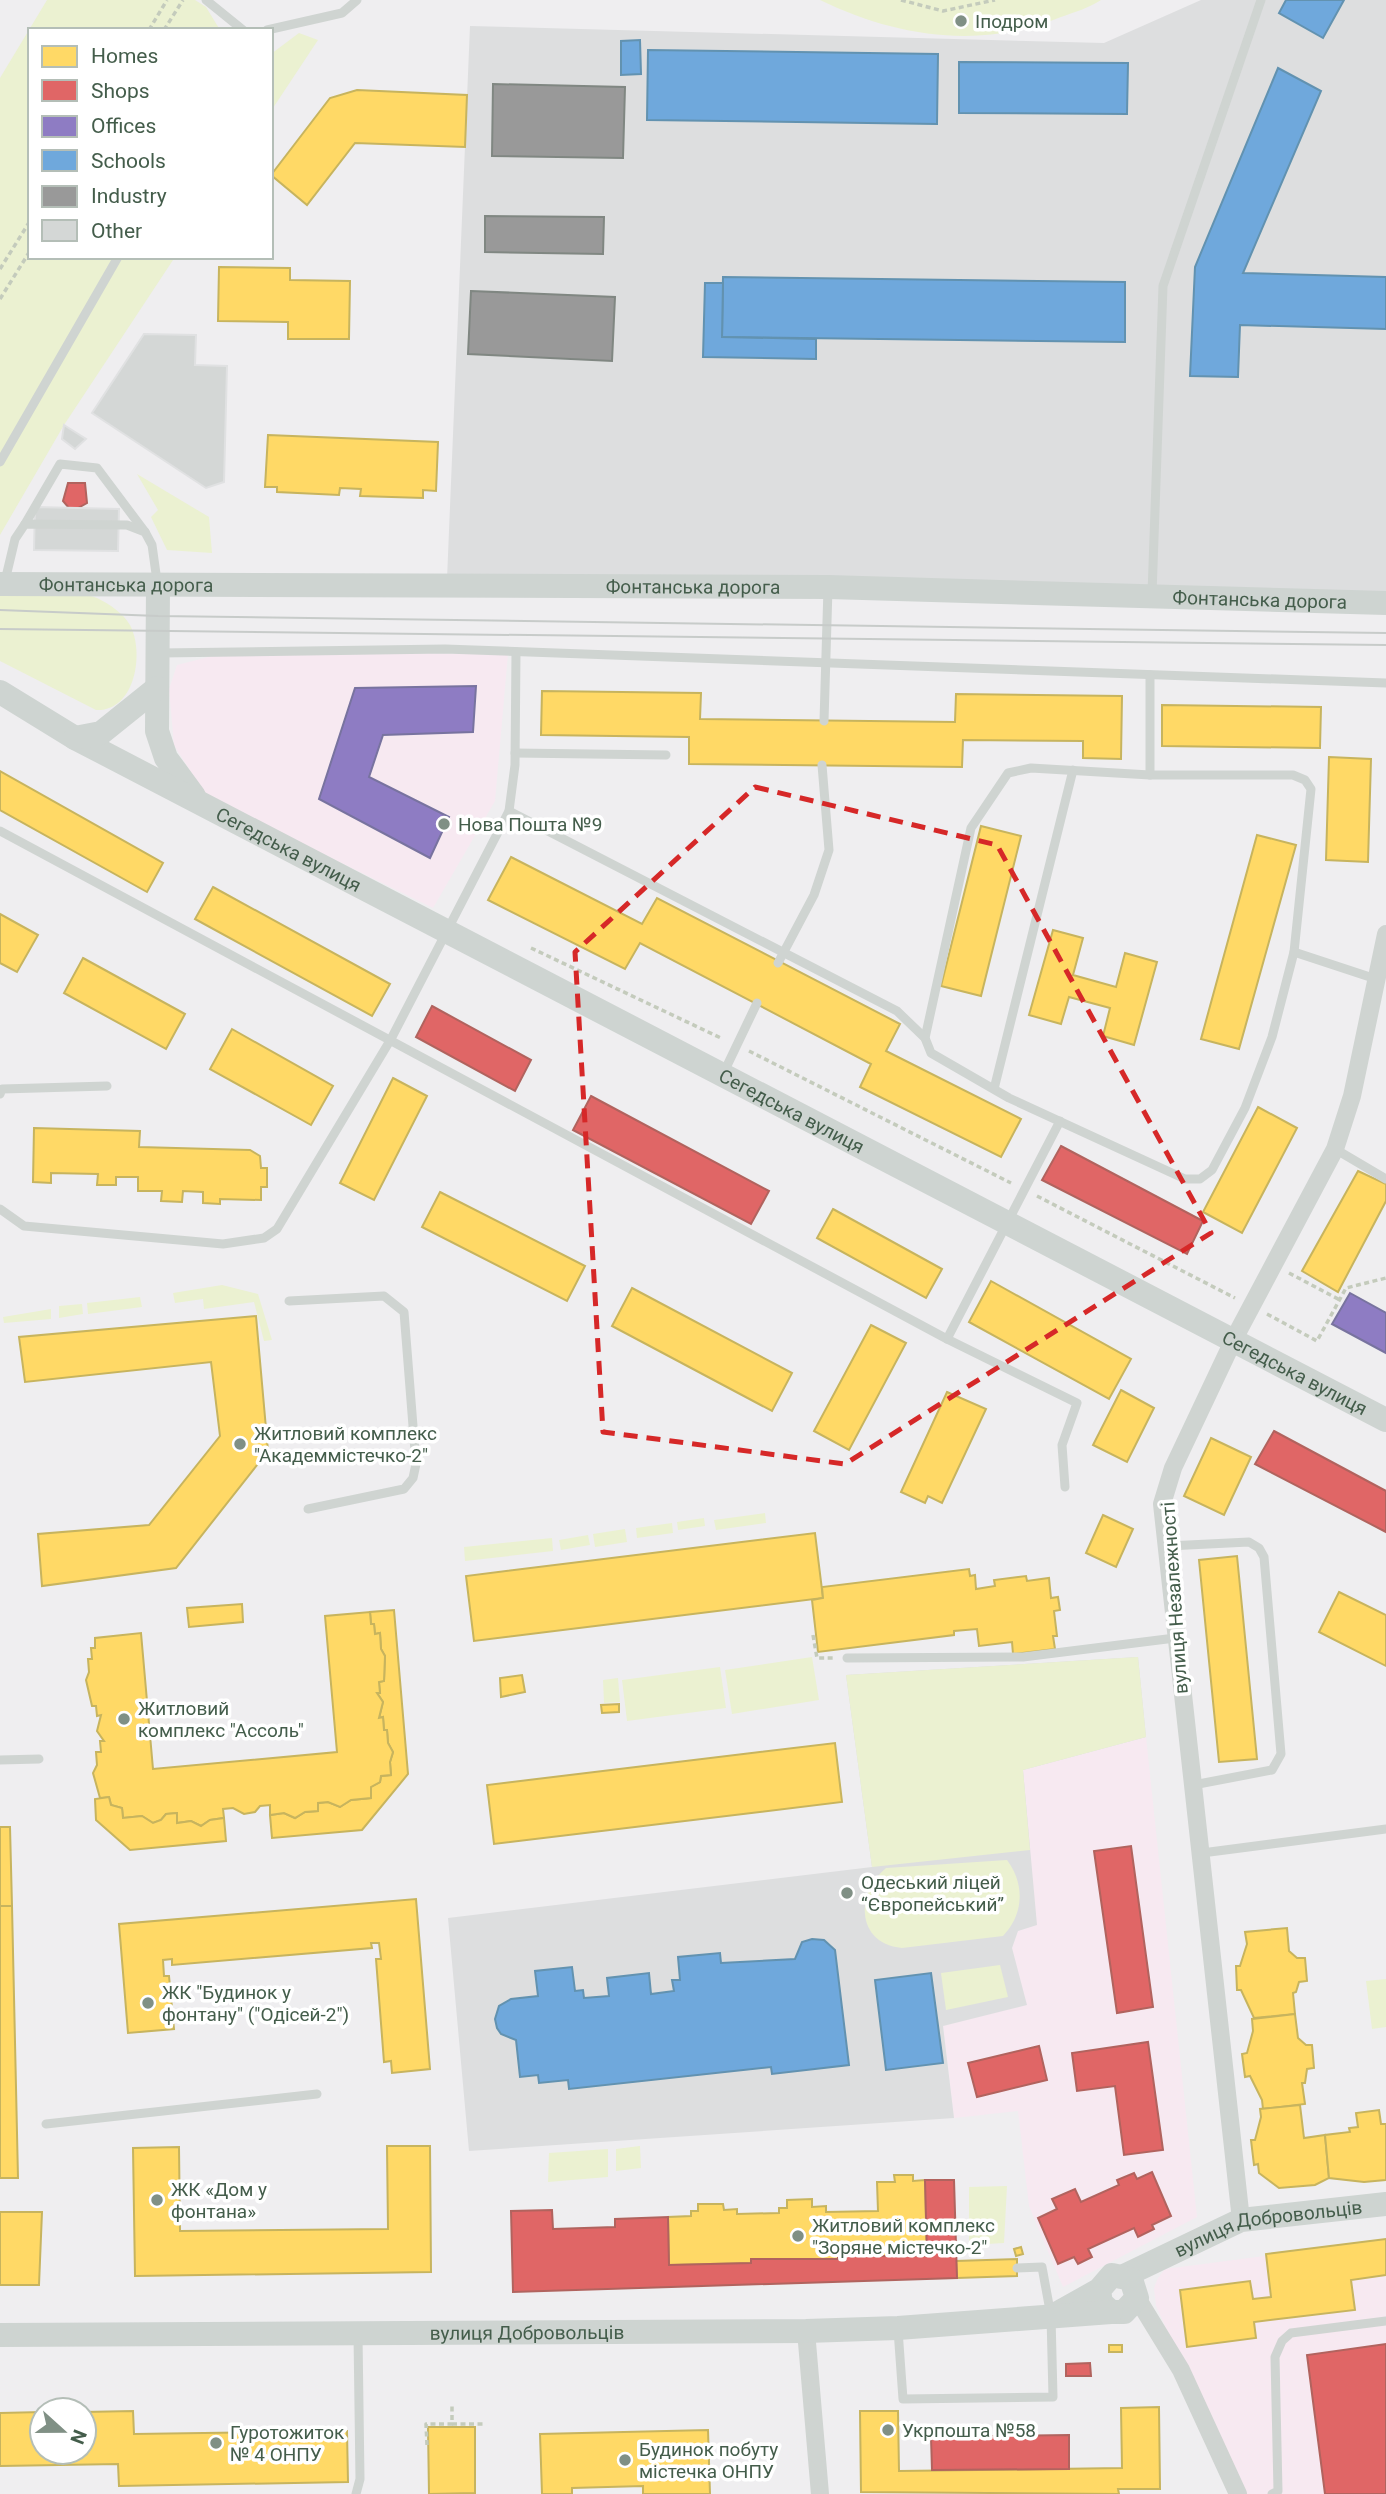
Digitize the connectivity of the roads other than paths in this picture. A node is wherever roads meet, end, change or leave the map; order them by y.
1 (206, 0) edge
2 (357, 0) edge
3 (1261, 0) edge
4 (241, 28) edge
5 (273, 29) edge
6 (117, 259) edge
7 (0, 462) edge
8 (25, 524) junction
9 (145, 532) junction
10 (2, 584) edge
11 (158, 587) junction
12 (828, 587) junction
13 (1152, 598) junction
14 (1386, 603) edge
15 (516, 652) junction
16 (158, 653) junction
17 (826, 664) junction
18 (1150, 675) junction
19 (1386, 683) edge
20 (158, 688) junction
21 (1, 696) edge
22 (824, 721) dead end
23 (75, 738) junction
24 (515, 753) junction
25 (666, 755) dead end
26 (822, 765) dead end
27 (1073, 770) junction
28 (1150, 775) junction
29 (198, 801) junction
30 (509, 811) junction
31 (0, 831) edge
32 (449, 931) junction
33 (1386, 934) edge
34 (783, 952) junction
35 (1294, 952) junction
36 (778, 963) dead end
37 (1376, 979) junction
38 (757, 1003) dead end
39 (925, 1038) junction
40 (391, 1039) junction
41 (723, 1073) junction
42 (107, 1086) dead end
43 (994, 1089) junction
44 (0, 1094) edge
45 (1060, 1121) junction
46 (1335, 1149) junction
47 (1386, 1179) edge
48 (0, 1209) edge
49 (1006, 1221) junction
50 (289, 1301) dead end
51 (947, 1339) junction
52 (1234, 1339) junction
53 (1386, 1420) edge
54 (1065, 1487) dead end
55 (307, 1509) dead end
56 (1168, 1546) junction
57 (1175, 1638) junction
58 (847, 1658) road end
59 (38, 1759) dead end
60 (0, 1760) edge
61 (1191, 1785) junction
62 (1386, 1829) edge
63 (1202, 1853) junction
64 (317, 2094) dead end
65 (46, 2124) dead end
66 (1386, 2204) edge
67 (1241, 2220) junction
68 (1017, 2268) dead end
69 (1127, 2298) junction
70 (1053, 2316) junction
71 (1386, 2321) edge
72 (898, 2328) junction
73 (806, 2331) junction
74 (358, 2333) junction
75 (0, 2335) edge
76 (356, 2494) edge
77 (820, 2494) edge
78 (1238, 2494) edge
79 (1272, 2494) edge

1 - 4 lane
2 - 5 lane
3 - 13 lane
6 - 7 lane
8 - 9 lane
8 - 9 lane
8 - 10 lane
9 - 11 lane
10 - 11 main road, Фонтанська дорога
11 - 12 main road, Фонтанська дорога
11 - 16 main road, Сегедська вулиця
12 - 13 main road, Фонтанська дорога
12 - 17 lane
13 - 14 main road, Фонтанська дорога
15 - 16 lane
15 - 17 lane
15 - 24 lane
16 - 20 main road, Сегедська вулиця
17 - 18 lane
17 - 22 lane
18 - 19 lane
18 - 28 lane
20 - 23 main road
20 - 29 main road, Сегедська вулиця
21 - 23 main road, Сегедська вулиця
23 - 29 main road, Сегедська вулиця
24 - 25 lane
24 - 30 lane
26 - 34 lane
27 - 28 lane
27 - 39 lane
27 - 43 lane
28 - 35 lane
29 - 32 main road, Сегедська вулиця
30 - 32 lane
30 - 34 lane
31 - 40 lane
32 - 40 lane
32 - 41 main road, Сегедська вулиця
33 - 37 street, вулиця Незалежності
34 - 36 lane
34 - 39 lane
35 - 37 lane
35 - 45 lane
37 - 46 street, вулиця Незалежності
38 - 41 lane
39 - 43 lane
40 - 48 lane
40 - 51 lane
41 - 49 main road, Сегедська вулиця
42 - 44 lane
43 - 45 lane
45 - 49 lane
46 - 47 lane
46 - 52 street, вулиця Незалежності
49 - 51 lane
49 - 52 main road, Сегедська вулиця
50 - 55 lane
51 - 54 lane
52 - 53 main road, Сегедська вулиця
52 - 56 street, вулиця Незалежності
56 - 57 street, вулиця Незалежності
56 - 61 lane
57 - 58 lane
57 - 61 street, вулиця Незалежності
59 - 60 lane
61 - 63 street, вулиця Незалежності
62 - 63 lane
63 - 67 street, вулиця Незалежності
64 - 65 lane
66 - 67 main road, вулиця Добровольців
67 - 69 main road, вулиця Добровольців
68 - 70 lane
69 - 70 main road, вулиця Добровольців
69 - 70 main road, вулиця Добровольців
69 - 78 street
70 - 72 main road, вулиця Добровольців
70 - 72 lane
71 - 79 lane
72 - 73 main road, вулиця Добровольців
73 - 74 main road, вулиця Добровольців
73 - 77 street
74 - 75 main road, вулиця Добровольців
74 - 76 lane

